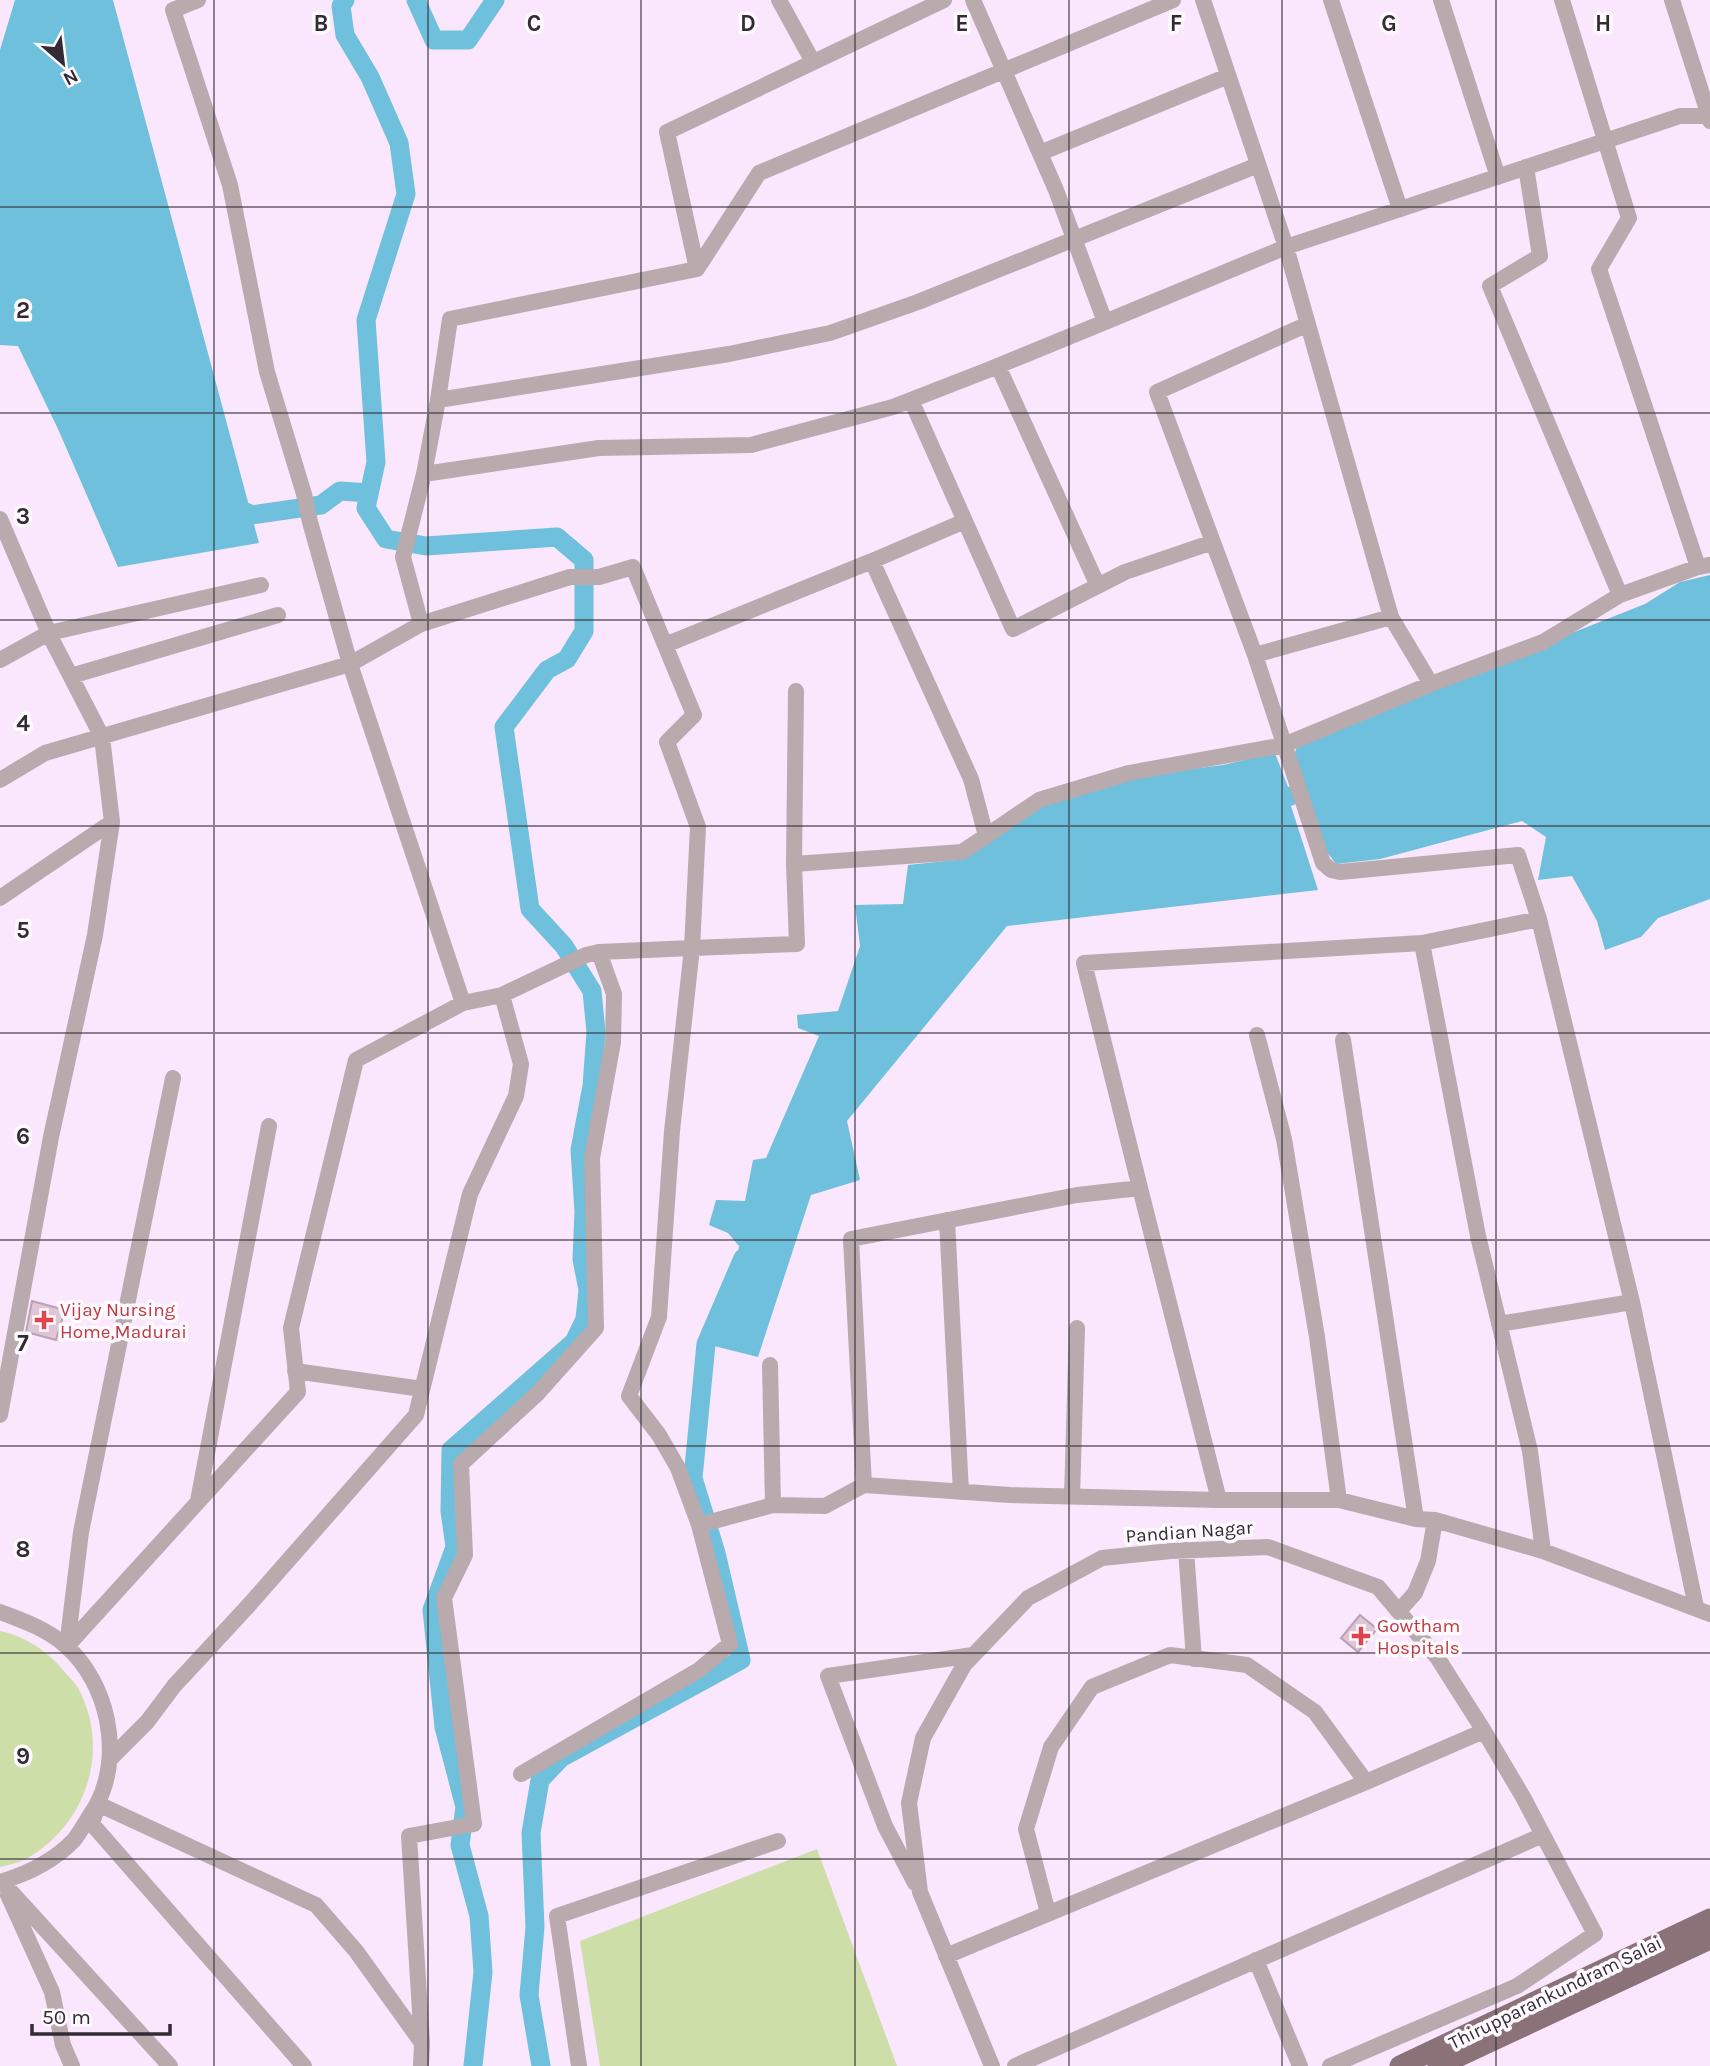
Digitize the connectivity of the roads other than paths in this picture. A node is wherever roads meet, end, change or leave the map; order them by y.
1 (198, 0) edge
2 (779, 0) edge
3 (944, 0) edge
4 (973, 0) edge
5 (1173, 0) edge
6 (1203, 0) edge
7 (1331, 0) edge
8 (1441, 0) edge
9 (1562, 0) edge
10 (1672, 0) edge
11 (813, 62) junction
12 (1003, 70) junction
13 (1228, 76) junction
14 (1709, 119) edge
15 (1606, 141) junction
16 (1040, 153) junction
17 (1258, 165) junction
18 (1526, 167) junction
19 (1498, 177) junction
20 (1400, 209) junction
21 (1074, 240) junction
22 (1286, 247) junction
23 (697, 269) junction
24 (1105, 322) junction
25 (1308, 324) junction
26 (998, 366) junction
27 (438, 400) junction
28 (911, 400) junction
29 (424, 474) junction
30 (965, 521) junction
31 (1, 524) edge
32 (1213, 542) junction
33 (872, 561) junction
34 (1704, 566) edge
35 (261, 585) dead end
36 (1098, 586) junction
37 (1619, 595) junction
38 (278, 615) dead end
39 (1391, 617) junction
40 (421, 624) junction
41 (48, 633) junction
42 (665, 645) junction
43 (1255, 655) junction
44 (0, 660) edge
45 (350, 664) junction
46 (71, 676) junction
47 (1431, 684) junction
48 (796, 691) dead end
49 (102, 737) junction
50 (1285, 749) junction
51 (0, 780) edge
52 (112, 821) junction
53 (986, 836) junction
54 (794, 863) junction
55 (0, 898) edge
56 (1539, 919) junction
57 (1422, 943) junction
58 (692, 948) junction
59 (593, 953) junction
60 (502, 995) junction
61 (463, 1003) junction
62 (1257, 1035) dead end
63 (1343, 1040) dead end
64 (173, 1078) dead end
65 (269, 1126) dead end
66 (1140, 1188) junction
67 (947, 1220) junction
68 (1632, 1302) junction
69 (1499, 1324) junction
70 (1077, 1328) dead end
71 (770, 1365) dead end
72 (295, 1371) junction
73 (422, 1389) junction
74 (0, 1415) edge
75 (864, 1485) junction
76 (961, 1492) junction
77 (1072, 1497) junction
78 (1219, 1500) junction
79 (1339, 1500) junction
80 (198, 1501) junction
81 (773, 1505) junction
82 (1416, 1519) junction
83 (1435, 1520) junction
84 (705, 1523) junction
85 (1186, 1550) junction
86 (1543, 1551) junction
87 (1399, 1611) junction
88 (1703, 1611) edge
89 (0, 1612) edge
90 (67, 1646) junction
91 (973, 1655) junction
92 (1194, 1659) junction
93 (1484, 1731) junction
94 (110, 1759) junction
95 (521, 1774) dead end
96 (1366, 1782) junction
97 (98, 1804) junction
98 (1543, 1835) junction
99 (778, 1840) dead end
100 (1, 1882) edge
101 (920, 1892) junction
102 (1048, 1913) junction
103 (1710, 1919) edge
104 (1710, 1939) edge
105 (946, 1955) junction
106 (1256, 1960) junction
107 (422, 2043) junction
108 (63, 2045) junction
109 (57, 2066) edge
110 (72, 2066) edge
111 (170, 2066) edge
112 (304, 2066) edge
113 (421, 2066) edge
114 (579, 2066) edge
115 (992, 2066) edge
116 (1015, 2066) edge
117 (1300, 2066) edge
118 (1330, 2066) edge
119 (1400, 2066) edge
120 (1438, 2066) edge

1 - 45 street
2 - 11 street
3 - 11 street
4 - 12 street
5 - 12 street
6 - 13 street
7 - 20 street
8 - 19 street
9 - 15 street
10 - 14 street
11 - 23 street
12 - 16 street
12 - 23 street
13 - 16 street
13 - 17 street
14 - 15 street
15 - 18 street
15 - 34 street
16 - 21 street
17 - 21 street
17 - 22 street
18 - 19 street
18 - 37 street
19 - 20 street
20 - 22 street
21 - 24 street
21 - 27 street
22 - 24 street
22 - 25 street
23 - 27 street
24 - 26 street
25 - 32 street
25 - 39 street
26 - 28 street
26 - 36 street
27 - 29 street
28 - 29 street
28 - 30 street
29 - 40 street
30 - 33 street
30 - 36 street
31 - 41 street
32 - 36 street
32 - 43 street
33 - 42 street
33 - 53 street
34 - 37 street
35 - 41 street
37 - 47 street
38 - 46 street
39 - 43 street
39 - 47 street
40 - 42 street
40 - 45 street
41 - 44 street
41 - 46 street
42 - 58 street
43 - 50 street
45 - 49 street
45 - 61 street
46 - 49 street
47 - 50 street
48 - 54 street
49 - 51 street
49 - 52 street
50 - 53 street
50 - 56 street
52 - 55 street
52 - 74 street
53 - 54 street
54 - 58 street
56 - 57 street
56 - 68 street
57 - 66 street
57 - 69 street
58 - 59 street
58 - 84 street
59 - 60 street
59 - 107 street
60 - 61 street
60 - 73 street
61 - 72 street
62 - 79 street
63 - 82 street
64 - 90 street
65 - 80 street
66 - 67 street
66 - 78 street
67 - 75 street
67 - 76 street
68 - 69 street
68 - 88 street
69 - 86 street
70 - 77 street
71 - 81 street
72 - 73 street
72 - 80 street
73 - 94 street
75 - 76 street
75 - 81 street
76 - 77 street
77 - 78 street
78 - 79 street
79 - 82 street
80 - 90 street
81 - 84 street
82 - 83 street
83 - 86 street
83 - 87 street
84 - 95 street
85 - 87 street, Pandian Nagar
85 - 91 street, Pandian Nagar
85 - 92 street
86 - 88 street
87 - 93 street, Pandian Nagar
89 - 90 street
90 - 94 street
91 - 101 street, Pandian Nagar
91 - 101 street
92 - 96 street
92 - 102 street
93 - 96 street
93 - 98 street, Pandian Nagar
94 - 97 street
96 - 102 street
97 - 100 street
97 - 107 street
97 - 112 street
98 - 106 street
98 - 118 street, Pandian Nagar
99 - 114 street
100 - 108 street
100 - 111 street
101 - 105 street, Pandian Nagar
102 - 105 street
103 - 119 main road, Thirupparankundram Salai
104 - 120 main road, Thirupparankundram Salai
105 - 115 street, Pandian Nagar
106 - 116 street
106 - 117 street
107 - 113 street
108 - 109 street
108 - 110 street

